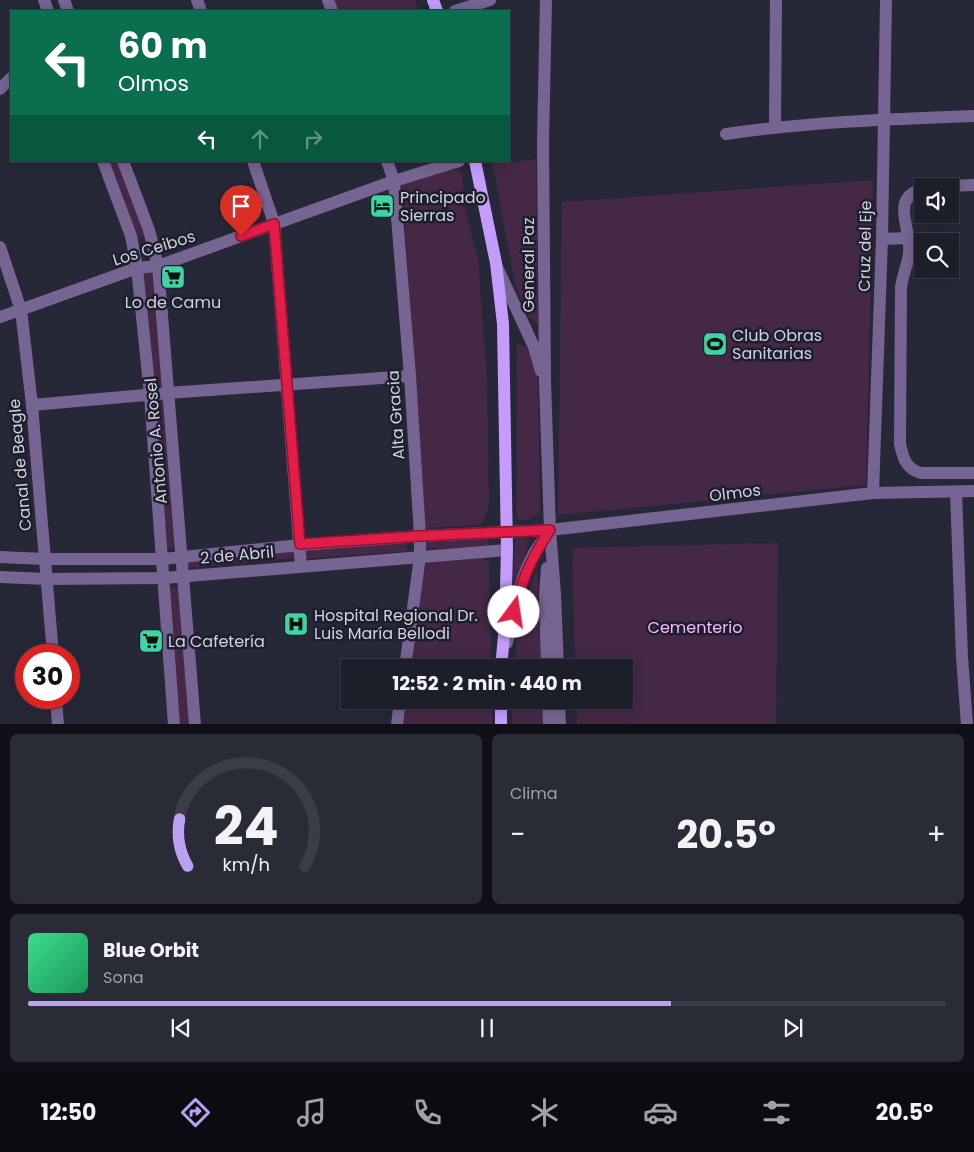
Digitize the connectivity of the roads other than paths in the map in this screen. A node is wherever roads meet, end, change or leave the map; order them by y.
1 (490, 0) edge
2 (546, 0) edge
3 (776, 0) edge
4 (886, 0) edge
5 (458, 10) edge
6 (10, 79) edge
7 (0, 89) edge
8 (974, 116) edge
9 (884, 120) junction
10 (775, 127) junction
11 (726, 134) dead end
12 (104, 162) edge
13 (123, 162) edge
14 (253, 162) edge
15 (387, 162) edge
16 (456, 162) edge
17 (468, 162) edge
18 (475, 162) edge
19 (394, 181) junction
20 (974, 185) edge
21 (959, 186) edge
22 (914, 191) edge
23 (274, 224) junction
24 (909, 238) junction
25 (882, 239) junction
26 (0, 247) edge
27 (488, 252) junction
28 (496, 263) junction
29 (158, 266) junction
30 (138, 268) junction
31 (21, 310) junction
32 (0, 317) edge
33 (410, 376) junction
34 (545, 382) junction
35 (287, 385) junction
36 (168, 393) junction
37 (150, 395) junction
38 (32, 405) junction
39 (974, 473) edge
40 (974, 491) edge
41 (956, 492) junction
42 (873, 493) junction
43 (550, 530) junction
44 (503, 533) junction
45 (420, 536) junction
46 (300, 544) junction
47 (503, 550) junction
48 (420, 556) junction
49 (0, 557) edge
50 (182, 557) junction
51 (45, 559) junction
52 (163, 559) junction
53 (301, 566) junction
54 (183, 575) junction
55 (0, 577) edge
56 (164, 578) junction
57 (46, 579) junction
58 (52, 644) edge
59 (968, 657) edge
60 (406, 659) edge
61 (502, 659) edge
62 (503, 659) edge
63 (547, 659) edge
64 (558, 659) edge
65 (57, 709) edge
66 (399, 709) edge
67 (501, 709) edge
68 (548, 709) edge
69 (559, 709) edge
70 (58, 724) edge
71 (174, 724) edge
72 (195, 724) edge
73 (397, 724) edge
74 (501, 724) edge
75 (549, 724) edge
76 (560, 724) edge
77 (967, 724) edge

1 - 5 street
2 - 34 street, General Paz
3 - 10 street
4 - 9 street, Cruz del Eje
6 - 7 street
8 - 9 street
9 - 10 street
9 - 25 street, Cruz del Eje
10 - 11 street
12 - 30 street, Antonio A. Rosel
13 - 29 street, Antonio A. Rosel
14 - 23 street
15 - 19 street, Alta Gracia
16 - 19 street, Los Ceibos
17 - 27 main road
18 - 28 main road
19 - 23 street, Los Ceibos
19 - 33 street, Alta Gracia
20 - 21 street
22 - 24 street
23 - 29 street, Los Ceibos
23 - 35 street
24 - 25 street
24 - 39 street
25 - 42 street, Cruz del Eje
26 - 31 street, Canal de Beagle
27 - 28 street
27 - 44 main road
28 - 34 street
28 - 44 main road
29 - 30 street, Los Ceibos
29 - 36 street, Antonio A. Rosel
30 - 31 street, Los Ceibos
30 - 37 street, Antonio A. Rosel
31 - 32 street, Los Ceibos
31 - 38 street, Canal de Beagle
33 - 35 street
33 - 45 street, Alta Gracia
34 - 43 street, General Paz
35 - 36 street
35 - 46 street
36 - 37 street
36 - 50 street, Antonio A. Rosel
37 - 38 street
37 - 52 street, Antonio A. Rosel
38 - 51 street, Canal de Beagle
40 - 41 street, Olmos
41 - 42 street, Olmos
41 - 59 street
42 - 43 street, Olmos
43 - 44 street, Olmos
43 - 62 street
43 - 63 street, General Paz
43 - 64 street, General Paz
44 - 45 street, 2 de Abril
44 - 47 main road
45 - 46 street, 2 de Abril
45 - 48 street, Alta Gracia
46 - 50 street, 2 de Abril
46 - 53 street
47 - 48 street, 2 de Abril
47 - 61 main road
48 - 53 street, 2 de Abril
48 - 60 street, Alta Gracia
49 - 51 street, 2 de Abril
50 - 52 street, 2 de Abril
50 - 54 street, Antonio A. Rosel
51 - 52 street, 2 de Abril
51 - 57 street, Canal de Beagle
52 - 56 street, Antonio A. Rosel
53 - 54 street, 2 de Abril
54 - 56 street, 2 de Abril
54 - 72 street, Antonio A. Rosel
55 - 57 street, 2 de Abril
56 - 57 street, 2 de Abril
56 - 71 street, Antonio A. Rosel
57 - 58 street, Canal de Beagle
59 - 77 street
65 - 70 street
66 - 73 street
67 - 74 main road
68 - 75 street
69 - 76 street

